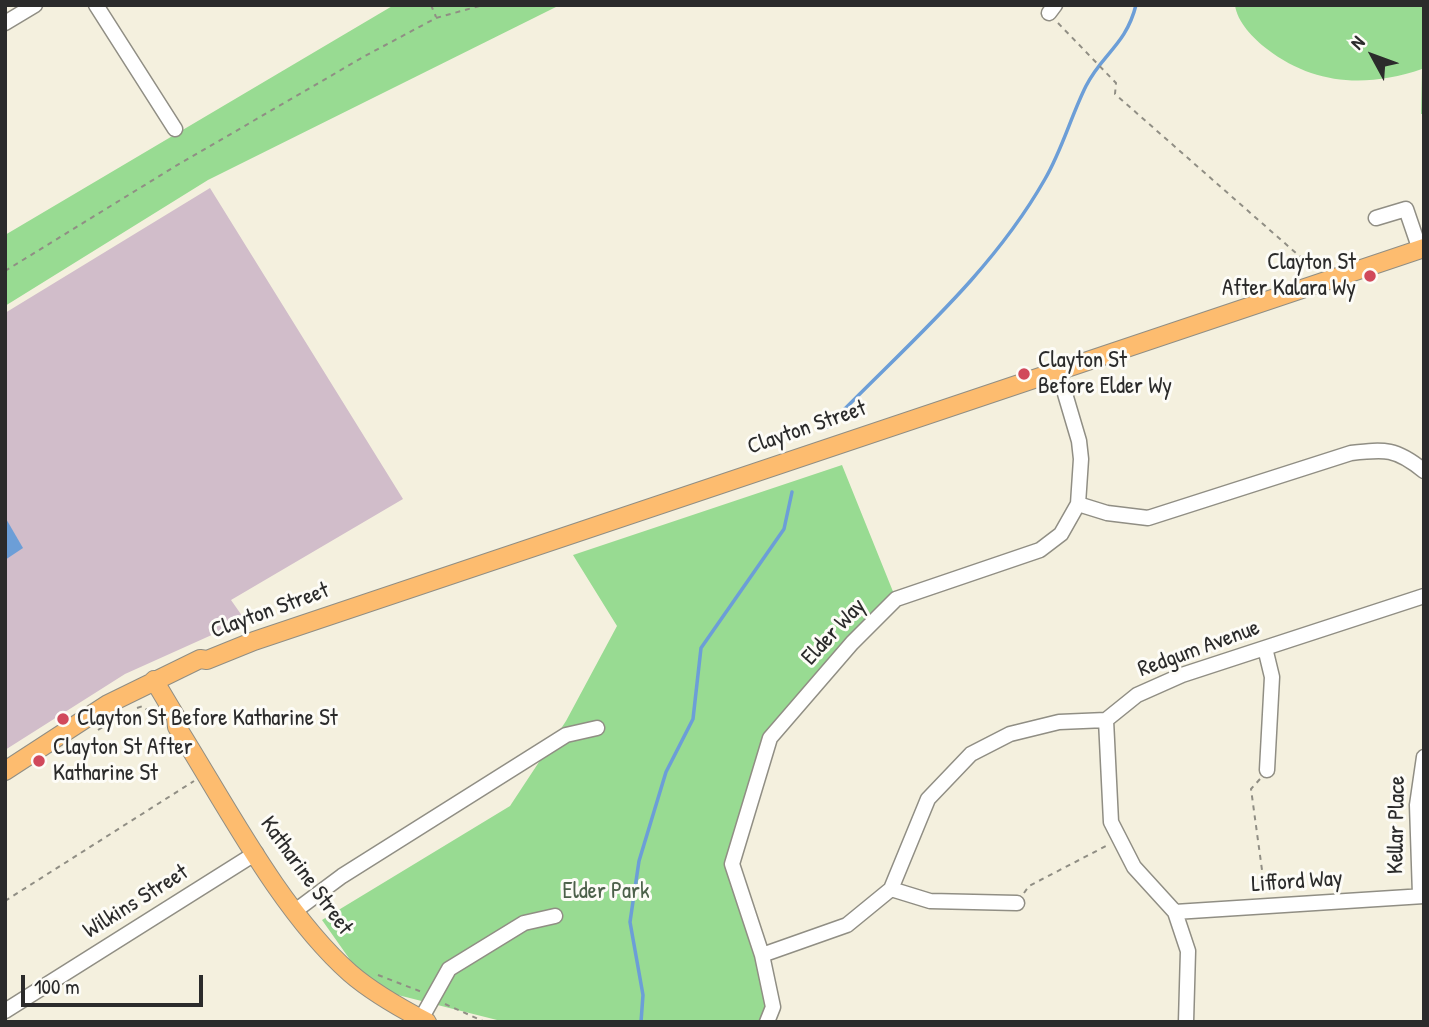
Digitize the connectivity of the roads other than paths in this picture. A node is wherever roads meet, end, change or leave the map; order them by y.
1 (35, 5) edge
2 (96, 5) edge
3 (5, 23) edge
4 (175, 130) dead end
5 (1376, 219) dead end
6 (1422, 249) edge
7 (1058, 370) junction
8 (1424, 471) edge
9 (1078, 504) junction
10 (1424, 596) edge
11 (1265, 649) junction
12 (153, 685) junction
13 (1106, 720) junction
14 (597, 728) dead end
15 (1424, 757) edge
16 (1268, 770) road end
17 (5, 771) edge
18 (256, 853) junction
19 (891, 889) junction
20 (1422, 896) edge
21 (1017, 903) road end
22 (295, 911) junction
23 (1174, 912) junction
24 (555, 916) dead end
25 (762, 955) junction
26 (5, 1011) edge
27 (424, 1020) edge
28 (767, 1022) edge
29 (1186, 1022) edge

1 - 3 street
2 - 4 street
5 - 6 street
6 - 7 main road, Clayton Street
7 - 9 street, Elder Way
7 - 12 main road, Clayton Street
8 - 9 street
9 - 25 street, Elder Way
10 - 11 street, Redgum Avenue
11 - 13 street, Redgum Avenue
11 - 16 street
12 - 17 main road, Clayton Street
12 - 18 main road, Katharine Street
13 - 19 street
13 - 23 street
14 - 22 street
15 - 20 street, Kellar Place
18 - 22 main road, Katharine Street
18 - 26 street, Wilkins Street
19 - 21 street
19 - 25 street
20 - 23 street, Lifford Way
22 - 27 main road, Katharine Street
23 - 29 street
24 - 27 street
25 - 28 street, Elder Way

